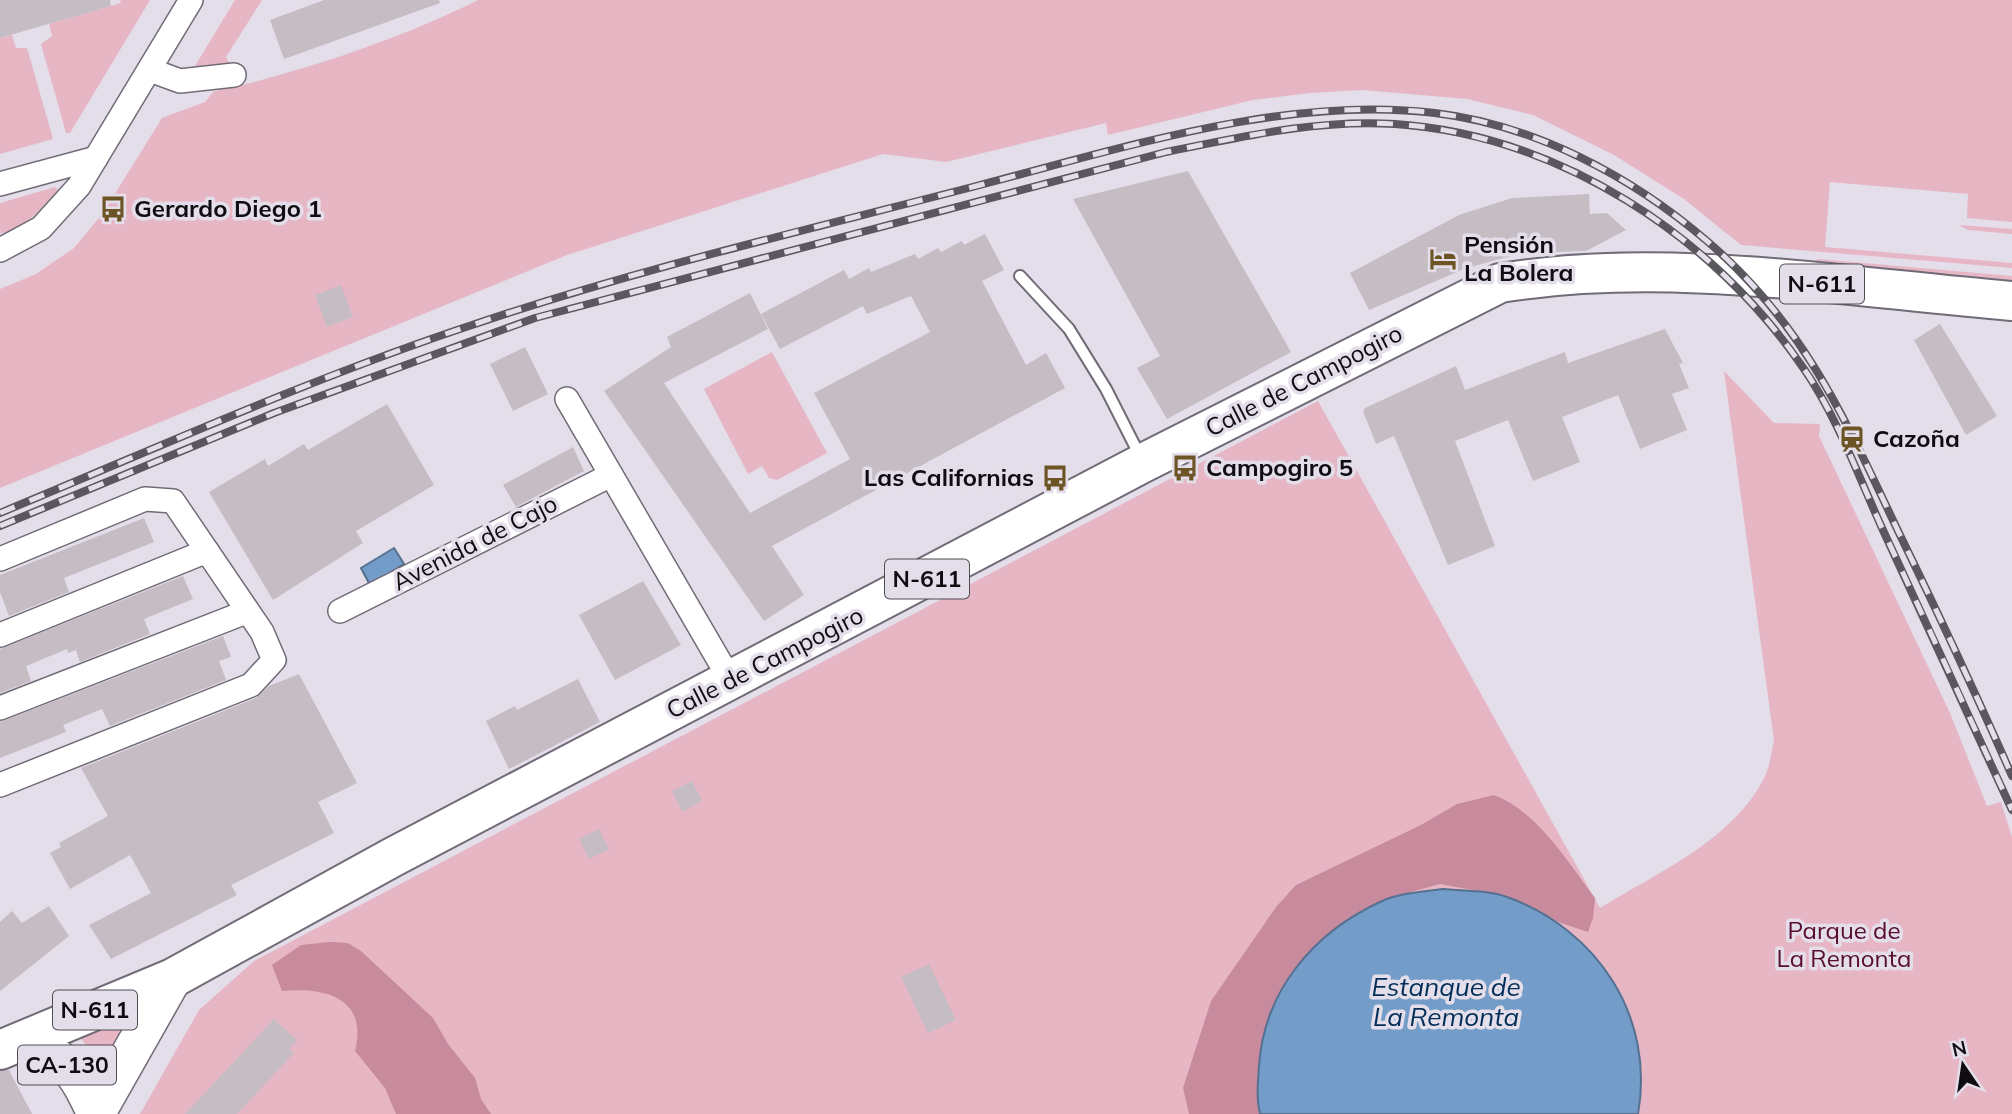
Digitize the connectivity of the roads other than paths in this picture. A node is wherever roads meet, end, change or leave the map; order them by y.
1 (191, 0) edge
2 (149, 70) junction
3 (234, 75) dead end
4 (96, 158) junction
5 (0, 184) edge
6 (0, 250) edge
7 (1020, 276) dead end
8 (2012, 301) edge
9 (567, 398) dead end
10 (1137, 451) junction
11 (611, 475) junction
12 (207, 551) junction
13 (0, 559) edge
14 (340, 611) dead end
15 (246, 612) junction
16 (0, 635) edge
17 (731, 681) junction
18 (0, 708) edge
19 (0, 785) edge
20 (173, 978) junction
21 (8, 1046) edge
22 (96, 1114) edge

1 - 2 street
2 - 3 street
2 - 4 street
4 - 5 street
4 - 6 street
7 - 10 lane
8 - 10 highway, Calle de Campogiro / N-611
9 - 11 street
10 - 17 highway, Calle de Campogiro / N-611
11 - 14 street, Avenida de Cajo
11 - 17 street
12 - 13 street
12 - 15 street
12 - 16 street
15 - 18 street
15 - 19 street
17 - 20 highway, Calle de Campogiro / N-611
20 - 21 highway, N-611
20 - 22 main road, CA-130
21 - 22 main road, CA-130

